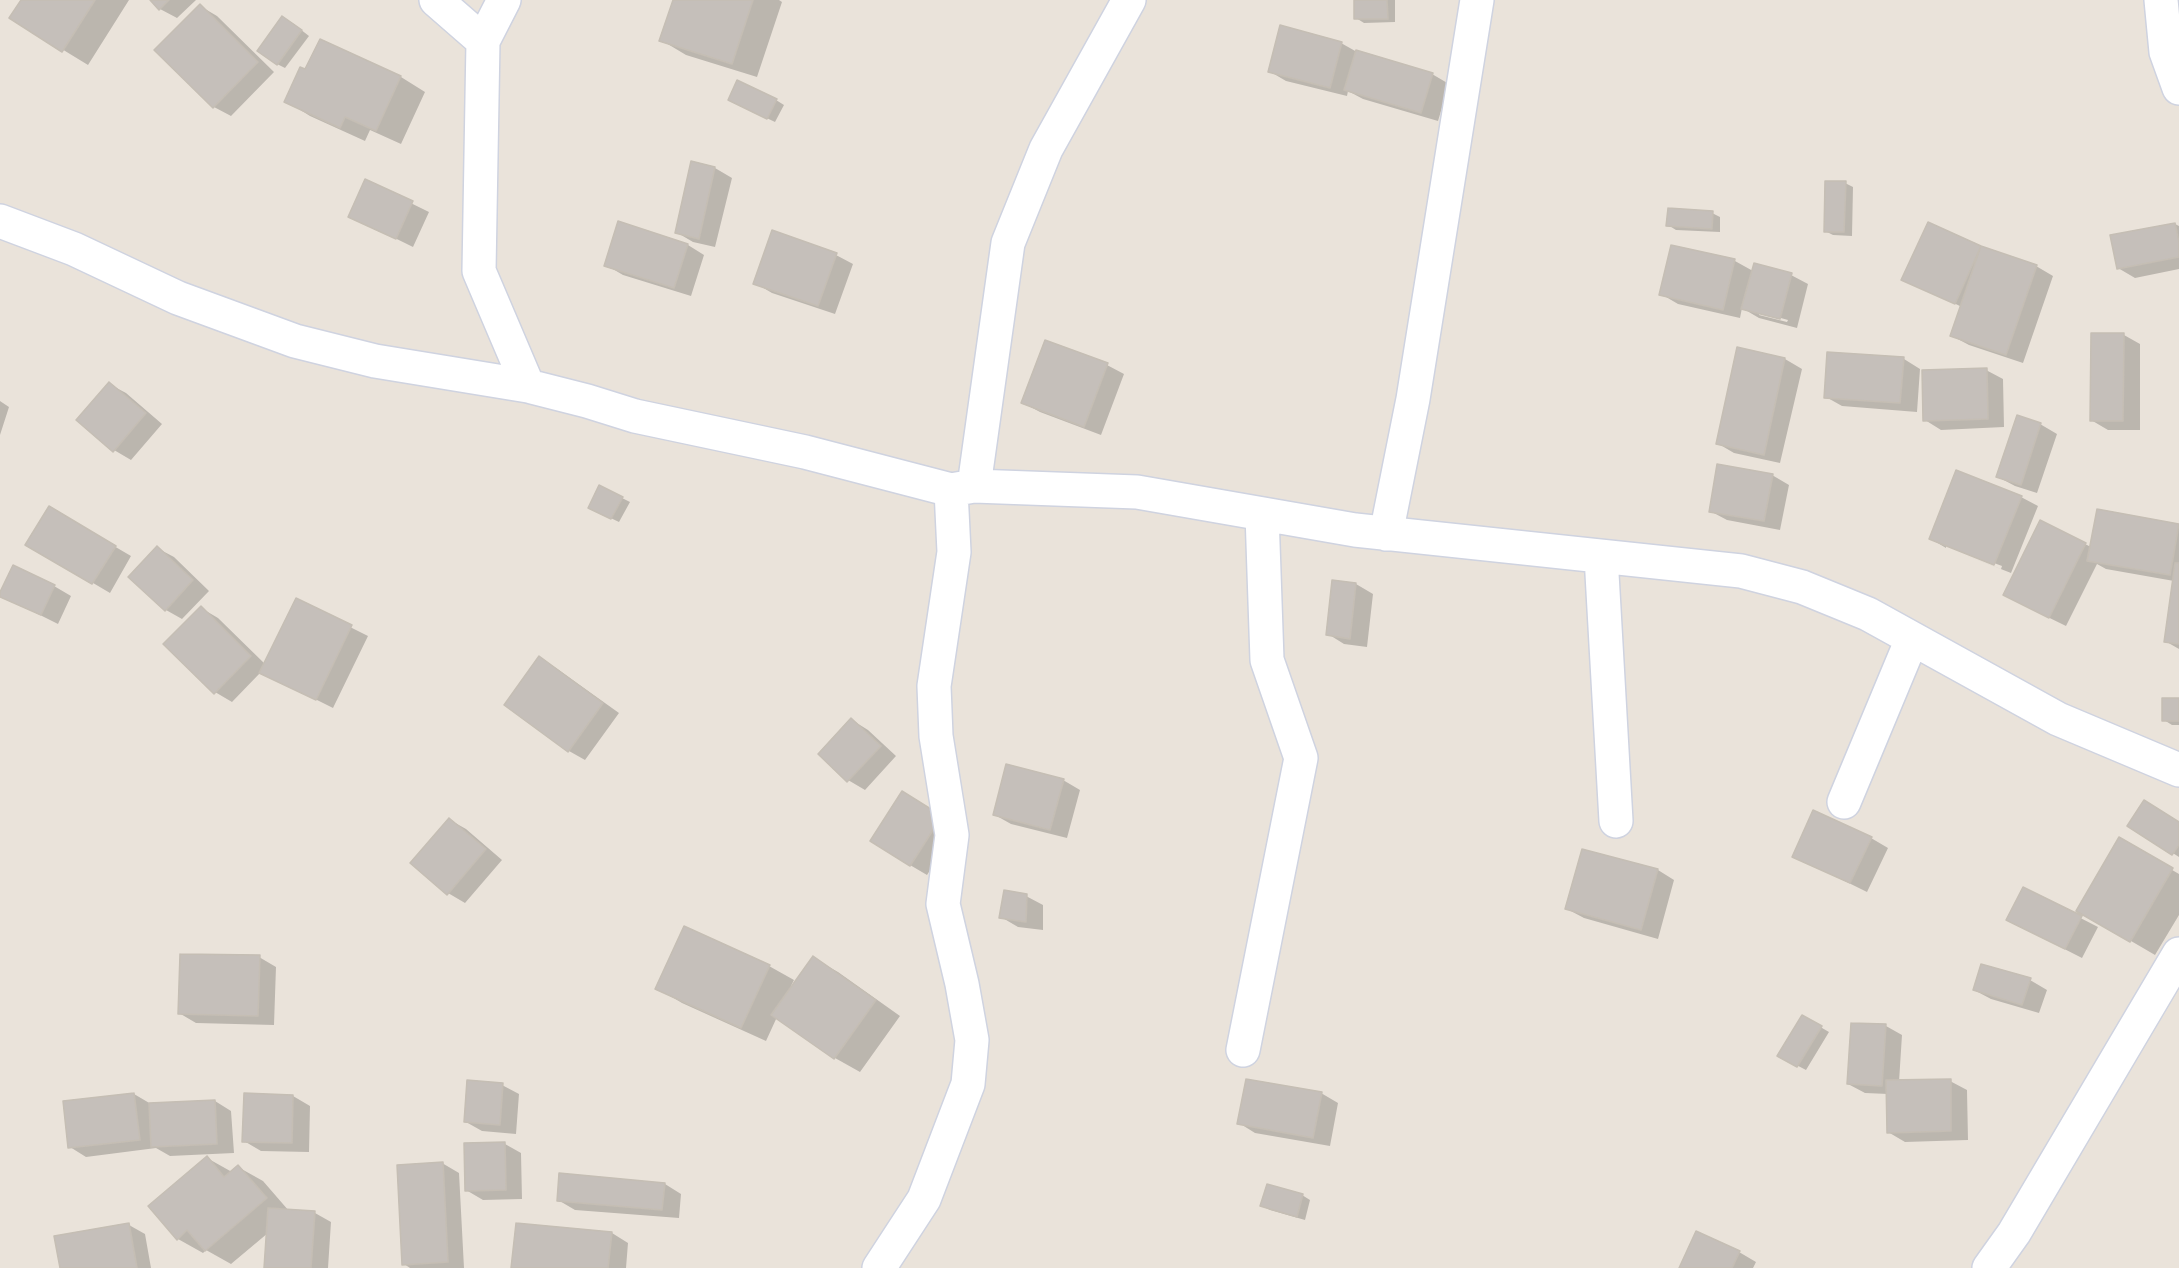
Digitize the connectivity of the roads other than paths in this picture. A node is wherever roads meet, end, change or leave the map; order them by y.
1 (436, 0) edge
2 (504, 0) edge
3 (1129, 0) edge
4 (1477, 0) edge
5 (2161, 0) edge
6 (483, 41) junction
7 (2179, 88) edge
8 (0, 221) edge
9 (528, 386) junction
10 (963, 488) junction
11 (1262, 514) junction
12 (1386, 534) junction
13 (1601, 556) junction
14 (1912, 639) junction
15 (2179, 770) edge
16 (1844, 802) dead end
17 (1616, 821) dead end
18 (2179, 954) edge
19 (1243, 1050) dead end
20 (879, 1268) edge
21 (1989, 1268) edge

1 - 6 street
2 - 6 street
3 - 10 street
4 - 12 street
5 - 7 street
6 - 9 street
8 - 9 street
9 - 10 street
10 - 11 street
10 - 20 street
11 - 12 street
11 - 19 street
12 - 13 street
13 - 14 street
13 - 17 street
14 - 15 street
14 - 16 street
18 - 21 street

